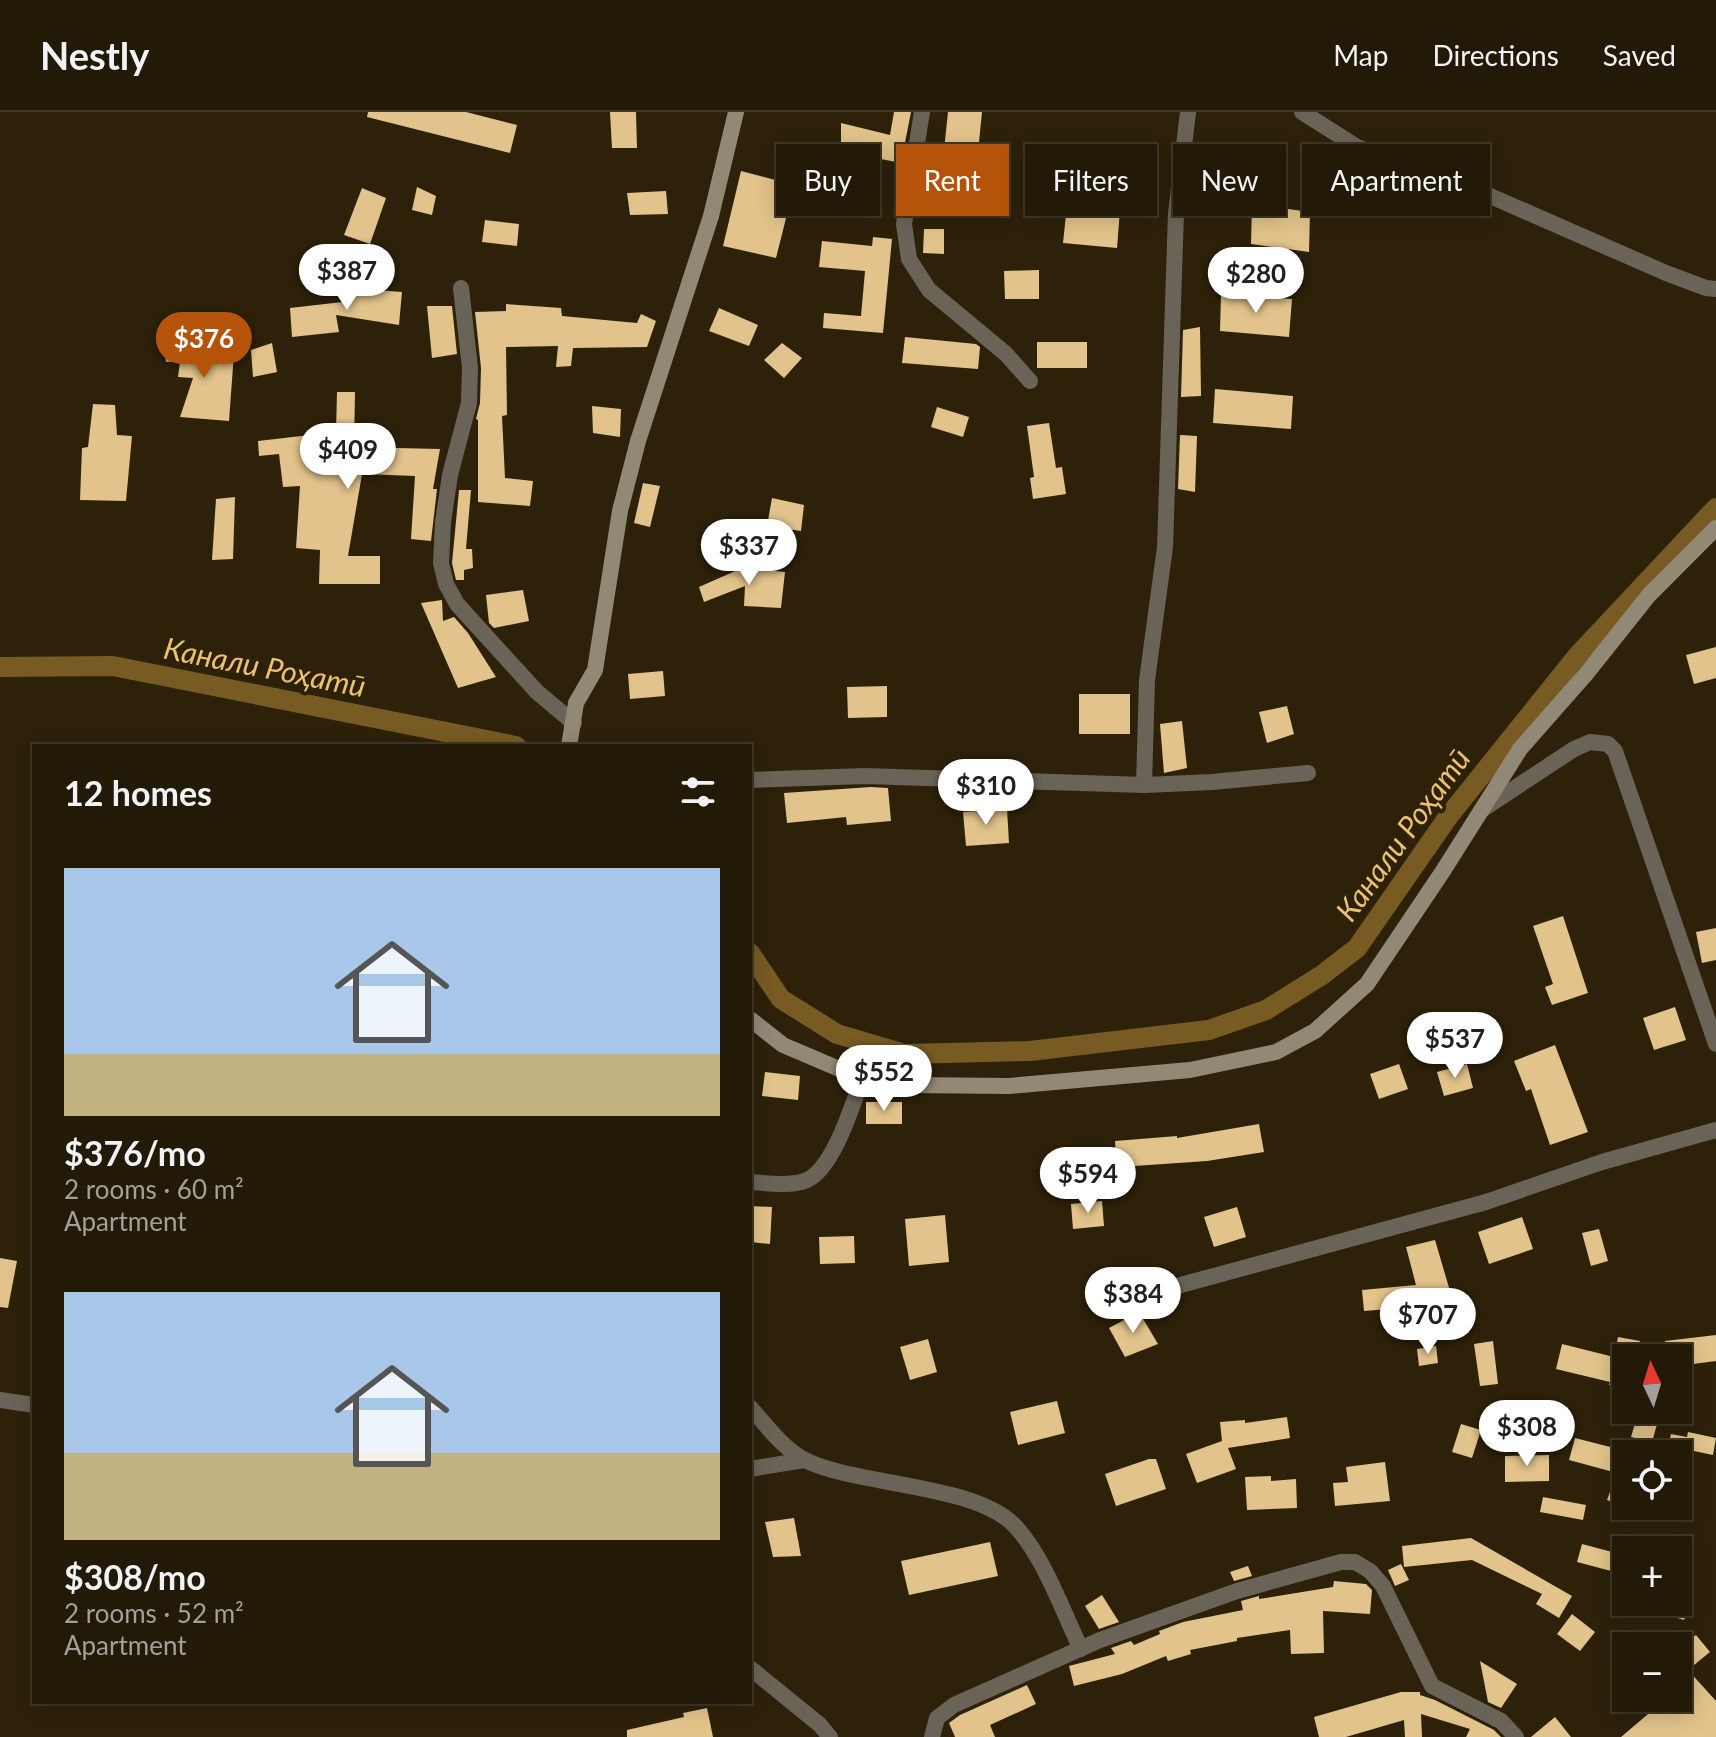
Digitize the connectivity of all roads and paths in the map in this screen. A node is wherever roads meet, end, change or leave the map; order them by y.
1 (736, 112) edge
2 (922, 112) edge
3 (1188, 112) edge
4 (1302, 112) edge
5 (461, 288) dead end
6 (1716, 289) edge
7 (1030, 381) dead end
8 (1716, 528) edge
9 (574, 723) junction
10 (569, 744) edge
11 (1308, 773) dead end
12 (752, 780) edge
13 (1144, 785) junction
14 (1483, 809) junction
15 (752, 1021) edge
16 (1716, 1044) edge
17 (863, 1076) junction
18 (1716, 1130) edge
19 (752, 1182) edge
20 (1155, 1292) dead end
21 (0, 1400) edge
22 (32, 1405) edge
23 (752, 1409) edge
24 (804, 1460) junction
25 (752, 1469) edge
26 (1081, 1649) junction
27 (752, 1670) edge
28 (830, 1737) edge
29 (932, 1737) edge
30 (1516, 1737) edge

1 - 9 street
2 - 7 street
3 - 13 street
4 - 6 street
5 - 9 street
8 - 14 street
9 - 10 street
11 - 13 street
12 - 13 street
14 - 16 street
14 - 17 street
15 - 17 street
17 - 19 street
18 - 20 street
21 - 22 street
23 - 24 street
24 - 25 street
24 - 26 street
26 - 29 street
26 - 30 street
27 - 28 street

